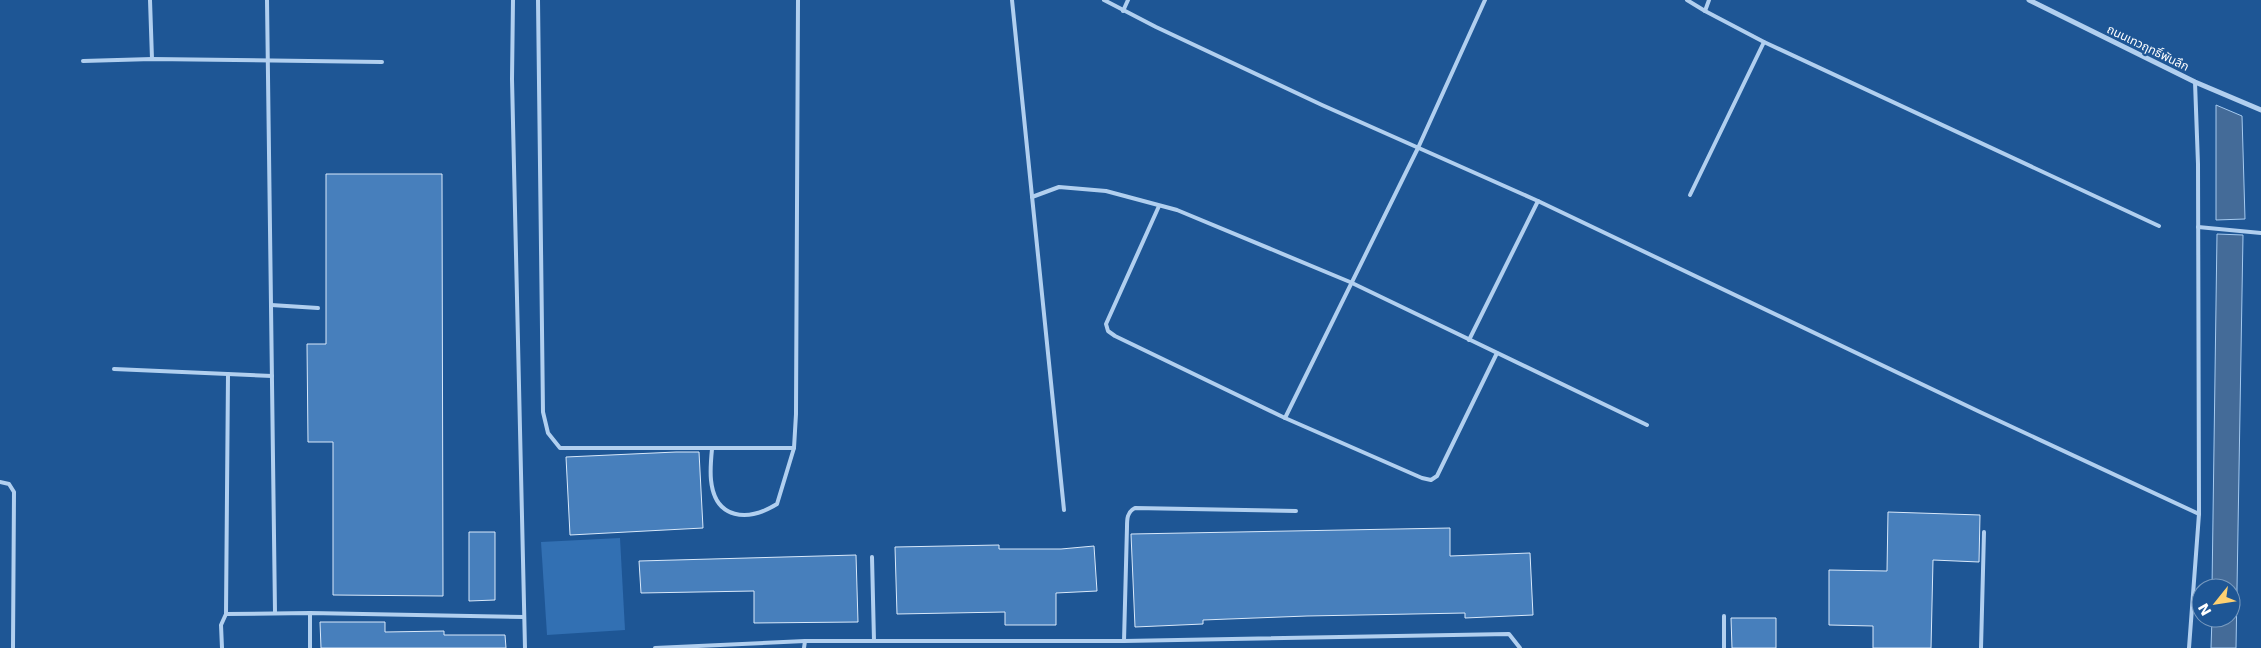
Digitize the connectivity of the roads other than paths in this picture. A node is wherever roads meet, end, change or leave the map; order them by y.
1 (150, 0) edge
2 (267, 0) edge
3 (513, 0) edge
4 (538, 0) edge
5 (798, 0) edge
6 (1012, 0) edge
7 (1104, 0) edge
8 (1128, 0) edge
9 (1485, 0) edge
10 (1686, 0) edge
11 (1709, 0) edge
12 (2029, 0) edge
13 (1705, 11) junction
14 (1123, 12) junction
15 (1764, 42) junction
16 (152, 59) junction
17 (83, 61) dead end
18 (267, 61) junction
19 (382, 62) dead end
20 (2195, 82) junction
21 (2261, 110) edge
22 (1418, 148) junction
23 (1690, 195) dead end
24 (1032, 197) junction
25 (1538, 201) junction
26 (1159, 206) junction
27 (2159, 226) dead end
28 (2198, 227) junction
29 (2261, 233) edge
30 (1350, 282) junction
31 (271, 305) junction
32 (318, 308) dead end
33 (1469, 340) junction
34 (1497, 353) junction
35 (114, 369) dead end
36 (228, 374) junction
37 (272, 376) junction
38 (1285, 418) junction
39 (1647, 425) dead end
40 (794, 448) junction
41 (712, 449) junction
42 (0, 482) edge
43 (1064, 510) dead end
44 (1296, 511) dead end
45 (2199, 514) junction
46 (1984, 532) dead end
47 (872, 558) dead end
48 (275, 612) junction
49 (310, 612) junction
50 (226, 614) junction
51 (1724, 616) dead end
52 (524, 617) junction
53 (805, 641) junction
54 (874, 641) junction
55 (1124, 641) junction
56 (14, 648) edge
57 (222, 648) edge
58 (310, 648) edge
59 (525, 648) edge
60 (655, 648) edge
61 (804, 648) edge
62 (1520, 648) edge
63 (1724, 648) edge
64 (1981, 648) edge
65 (2189, 648) edge

1 - 16 lane
2 - 18 lane
3 - 52 lane
4 - 41 lane
5 - 40 lane
6 - 24 lane
7 - 14 lane
8 - 14 lane
9 - 22 lane
10 - 13 lane
11 - 13 lane
12 - 20 street, ถนนเทวฤทธิ์พันลึก
13 - 15 lane
14 - 22 lane
15 - 23 lane
15 - 27 lane
16 - 17 lane
16 - 18 lane
18 - 19 lane
18 - 31 lane
20 - 21 street, ถนนเทวฤทธิ์พันลึก
20 - 28 lane
22 - 25 lane
22 - 30 lane
24 - 26 lane
24 - 43 lane
25 - 33 lane
25 - 45 lane
26 - 30 lane
26 - 38 lane
28 - 29 lane
28 - 45 lane
30 - 33 lane
30 - 38 lane
31 - 32 lane
31 - 37 lane
33 - 34 lane
34 - 38 lane
34 - 39 lane
35 - 36 lane
36 - 37 lane
36 - 50 lane
37 - 48 lane
40 - 41 lane
40 - 41 lane
42 - 56 lane
44 - 55 lane
45 - 65 lane
46 - 64 lane
47 - 54 lane
48 - 49 lane
48 - 50 lane
49 - 52 lane
49 - 58 lane
50 - 57 lane
51 - 63 lane
52 - 59 lane
53 - 54 lane
53 - 60 lane
53 - 61 lane
54 - 55 lane
55 - 62 lane

